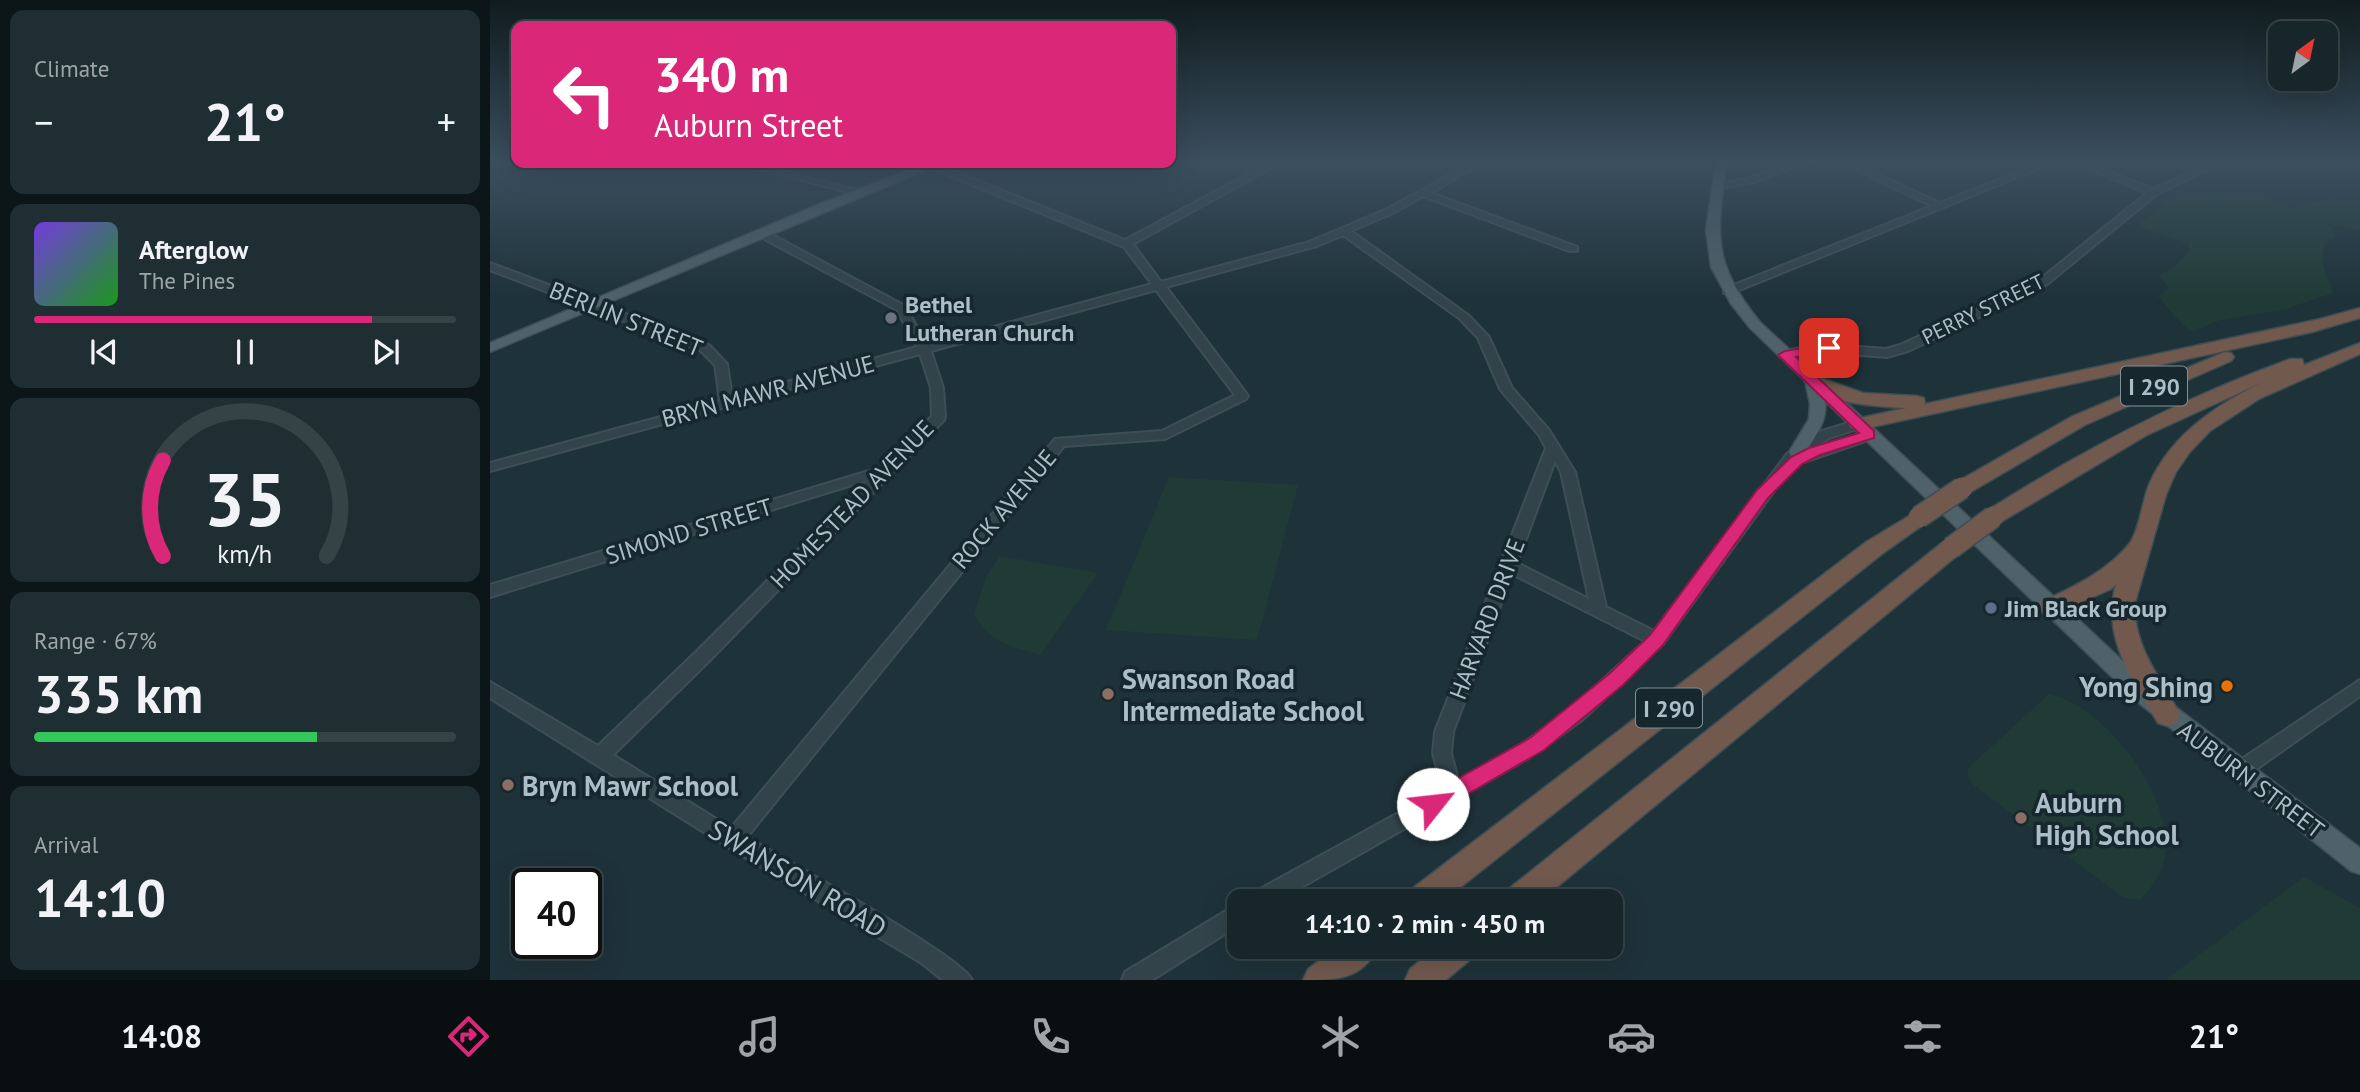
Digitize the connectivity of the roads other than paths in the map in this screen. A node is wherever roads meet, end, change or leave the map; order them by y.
1 (822, 208) edge
2 (1039, 208) edge
3 (1193, 208) edge
4 (1394, 208) edge
5 (1462, 208) edge
6 (1716, 208) edge
7 (1936, 208) edge
8 (2135, 208) edge
9 (1345, 232) junction
10 (761, 233) junction
11 (1126, 244) junction
12 (1573, 249) dead end
13 (490, 266) edge
14 (1158, 286) junction
15 (1728, 291) junction
16 (598, 307) junction
17 (2360, 313) edge
18 (2322, 324) junction
19 (2360, 342) edge
20 (490, 348) edge
21 (2360, 348) edge
22 (924, 349) junction
23 (1785, 355) junction
24 (1813, 381) junction
25 (1989, 397) junction
26 (727, 403) junction
27 (1864, 429) junction
28 (1553, 447) junction
29 (1797, 452) junction
30 (490, 467) edge
31 (887, 470) junction
32 (1763, 494) junction
33 (2143, 537) junction
34 (1508, 565) junction
35 (490, 592) edge
36 (2051, 607) junction
37 (1599, 610) junction
38 (1657, 640) junction
39 (2360, 687) edge
40 (490, 689) edge
41 (2166, 715) junction
42 (600, 756) junction
43 (2239, 771) junction
44 (1452, 793) junction
45 (733, 840) junction
46 (2360, 863) edge
47 (1280, 889) edge
48 (1435, 889) edge
49 (1532, 889) edge
50 (1227, 921) edge
51 (1346, 959) edge
52 (1446, 959) edge
53 (961, 980) edge
54 (1133, 980) edge
55 (1319, 980) edge
56 (1421, 980) edge

1 - 10 main road
2 - 11 street
3 - 11 street
4 - 9 street, BRYN MAWR AVENUE
5 - 12 street
6 - 15 main road, AUBURN STREET
7 - 15 street
8 - 23 street, PERRY STREET
9 - 14 street, BRYN MAWR AVENUE
9 - 28 street
10 - 16 main road
10 - 22 street, HOMESTEAD AVENUE
11 - 14 street, ROCK AVENUE
13 - 16 street, BERLIN STREET
14 - 22 street, BRYN MAWR AVENUE
14 - 45 street, ROCK AVENUE
15 - 23 main road, AUBURN STREET
16 - 20 main road
16 - 26 street, BERLIN STREET
17 - 18 highway, I 290
18 - 25 highway
18 - 48 highway, I 290, bridge
19 - 49 highway, I 290, bridge
21 - 33 highway
22 - 26 street, BRYN MAWR AVENUE
22 - 31 street, HOMESTEAD AVENUE
23 - 24 main road, AUBURN STREET
24 - 25 highway
24 - 27 main road, AUBURN STREET
24 - 29 main road
25 - 27 highway
26 - 30 street, BRYN MAWR AVENUE
27 - 29 street
27 - 32 street
27 - 36 main road, AUBURN STREET
28 - 34 street, HARVARD DRIVE
28 - 37 street
29 - 32 street
31 - 35 street, SIMOND STREET
31 - 42 street, HOMESTEAD AVENUE
32 - 38 street
33 - 36 highway
33 - 41 highway
34 - 37 street
34 - 44 street, HARVARD DRIVE
36 - 41 main road, AUBURN STREET
37 - 38 street
38 - 44 street
39 - 43 street
40 - 42 street, SWANSON ROAD
41 - 43 main road, AUBURN STREET
42 - 45 street, SWANSON ROAD
43 - 46 main road, AUBURN STREET
44 - 47 street
45 - 53 street, SWANSON ROAD
50 - 54 street
51 - 55 highway
52 - 56 highway

